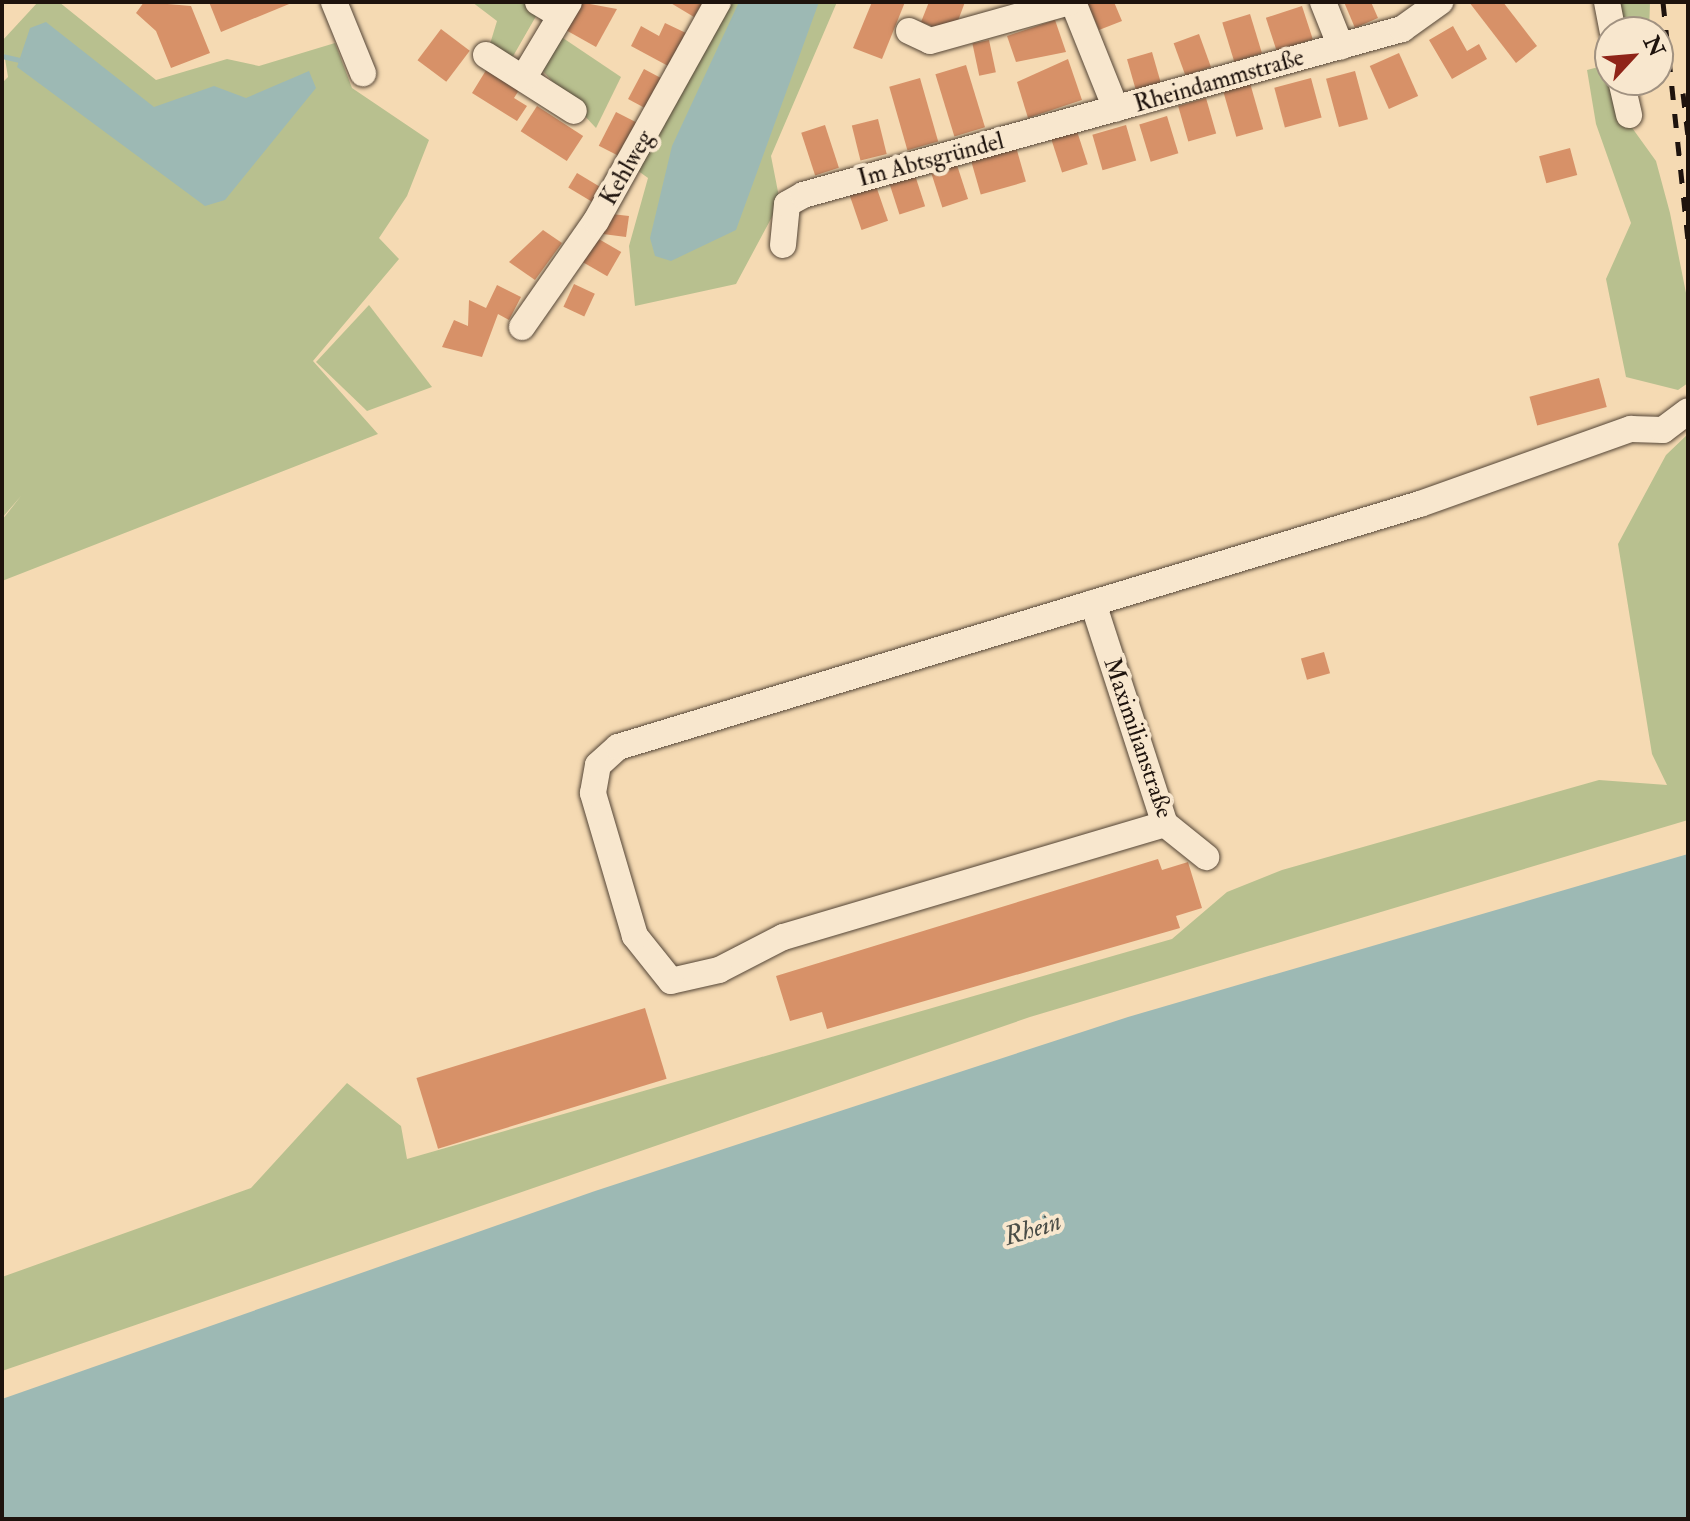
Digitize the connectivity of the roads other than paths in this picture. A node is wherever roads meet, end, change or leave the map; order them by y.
1 (334, 2) edge
2 (718, 2) edge
3 (1071, 2) edge
4 (1323, 2) edge
5 (1440, 2) edge
6 (556, 6) edge
7 (909, 31) dead end
8 (1341, 47) junction
9 (486, 55) dead end
10 (363, 73) dead end
11 (524, 77) junction
12 (1625, 96) edge
13 (1116, 109) junction
14 (574, 111) dead end
15 (1629, 115) dead end
16 (783, 245) dead end
17 (522, 327) dead end
18 (1688, 411) edge
19 (1093, 603) junction
20 (1165, 824) junction
21 (1206, 857) dead end

1 - 10 street
2 - 17 street, Kehlweg
3 - 7 street
3 - 13 street, Rheindammstraße
4 - 8 street
5 - 8 street, Rheindammstraße
6 - 11 street
8 - 13 street, Rheindammstraße
9 - 11 street
11 - 14 street
12 - 15 street
13 - 16 street, Im Abtsgründel
18 - 19 street
19 - 20 street, Maximilianstraße
19 - 20 street
20 - 21 street, Maximilianstraße

